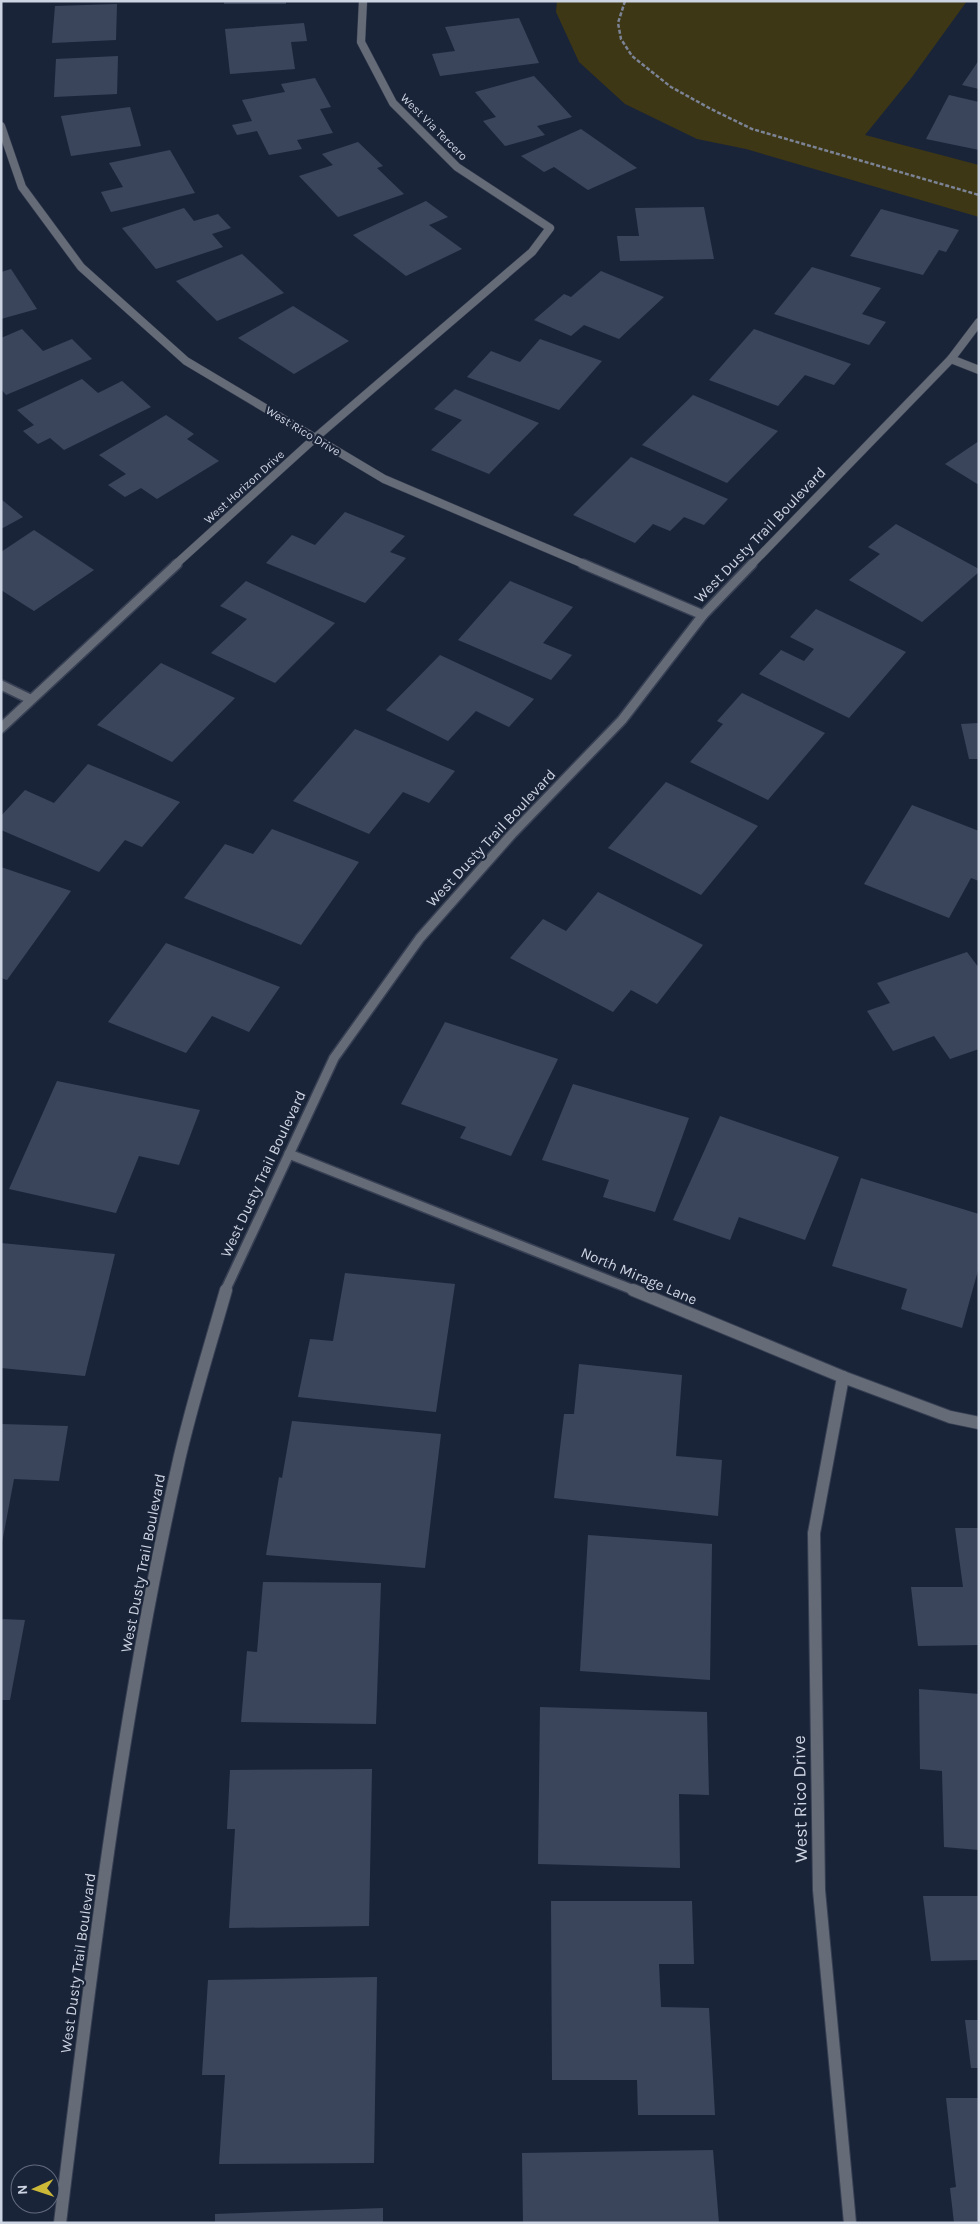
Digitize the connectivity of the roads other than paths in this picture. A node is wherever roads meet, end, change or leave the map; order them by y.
1 (363, 1) edge
2 (1, 126) edge
3 (550, 228) joint
4 (979, 322) edge
5 (951, 359) junction
6 (979, 370) edge
7 (315, 438) junction
8 (703, 615) junction
9 (1, 686) edge
10 (30, 699) junction
11 (1, 728) edge
12 (289, 1154) junction
13 (843, 1377) junction
14 (979, 1423) edge
15 (60, 2223) edge
16 (850, 2223) edge

1 - 3 street, West Via Tercero
2 - 7 street, West Rico Drive
3 - 7 street, West Horizon Drive
4 - 5 street, West Dusty Trail Boulevard
5 - 6 street
5 - 8 street, West Dusty Trail Boulevard
7 - 8 street, West Rico Drive
7 - 10 street, West Horizon Drive
8 - 12 street, West Dusty Trail Boulevard
9 - 10 street
10 - 11 street, West Horizon Drive
12 - 13 street, North Mirage Lane
12 - 15 street, West Dusty Trail Boulevard
13 - 14 street, North Mirage Lane
13 - 16 street, West Rico Drive

